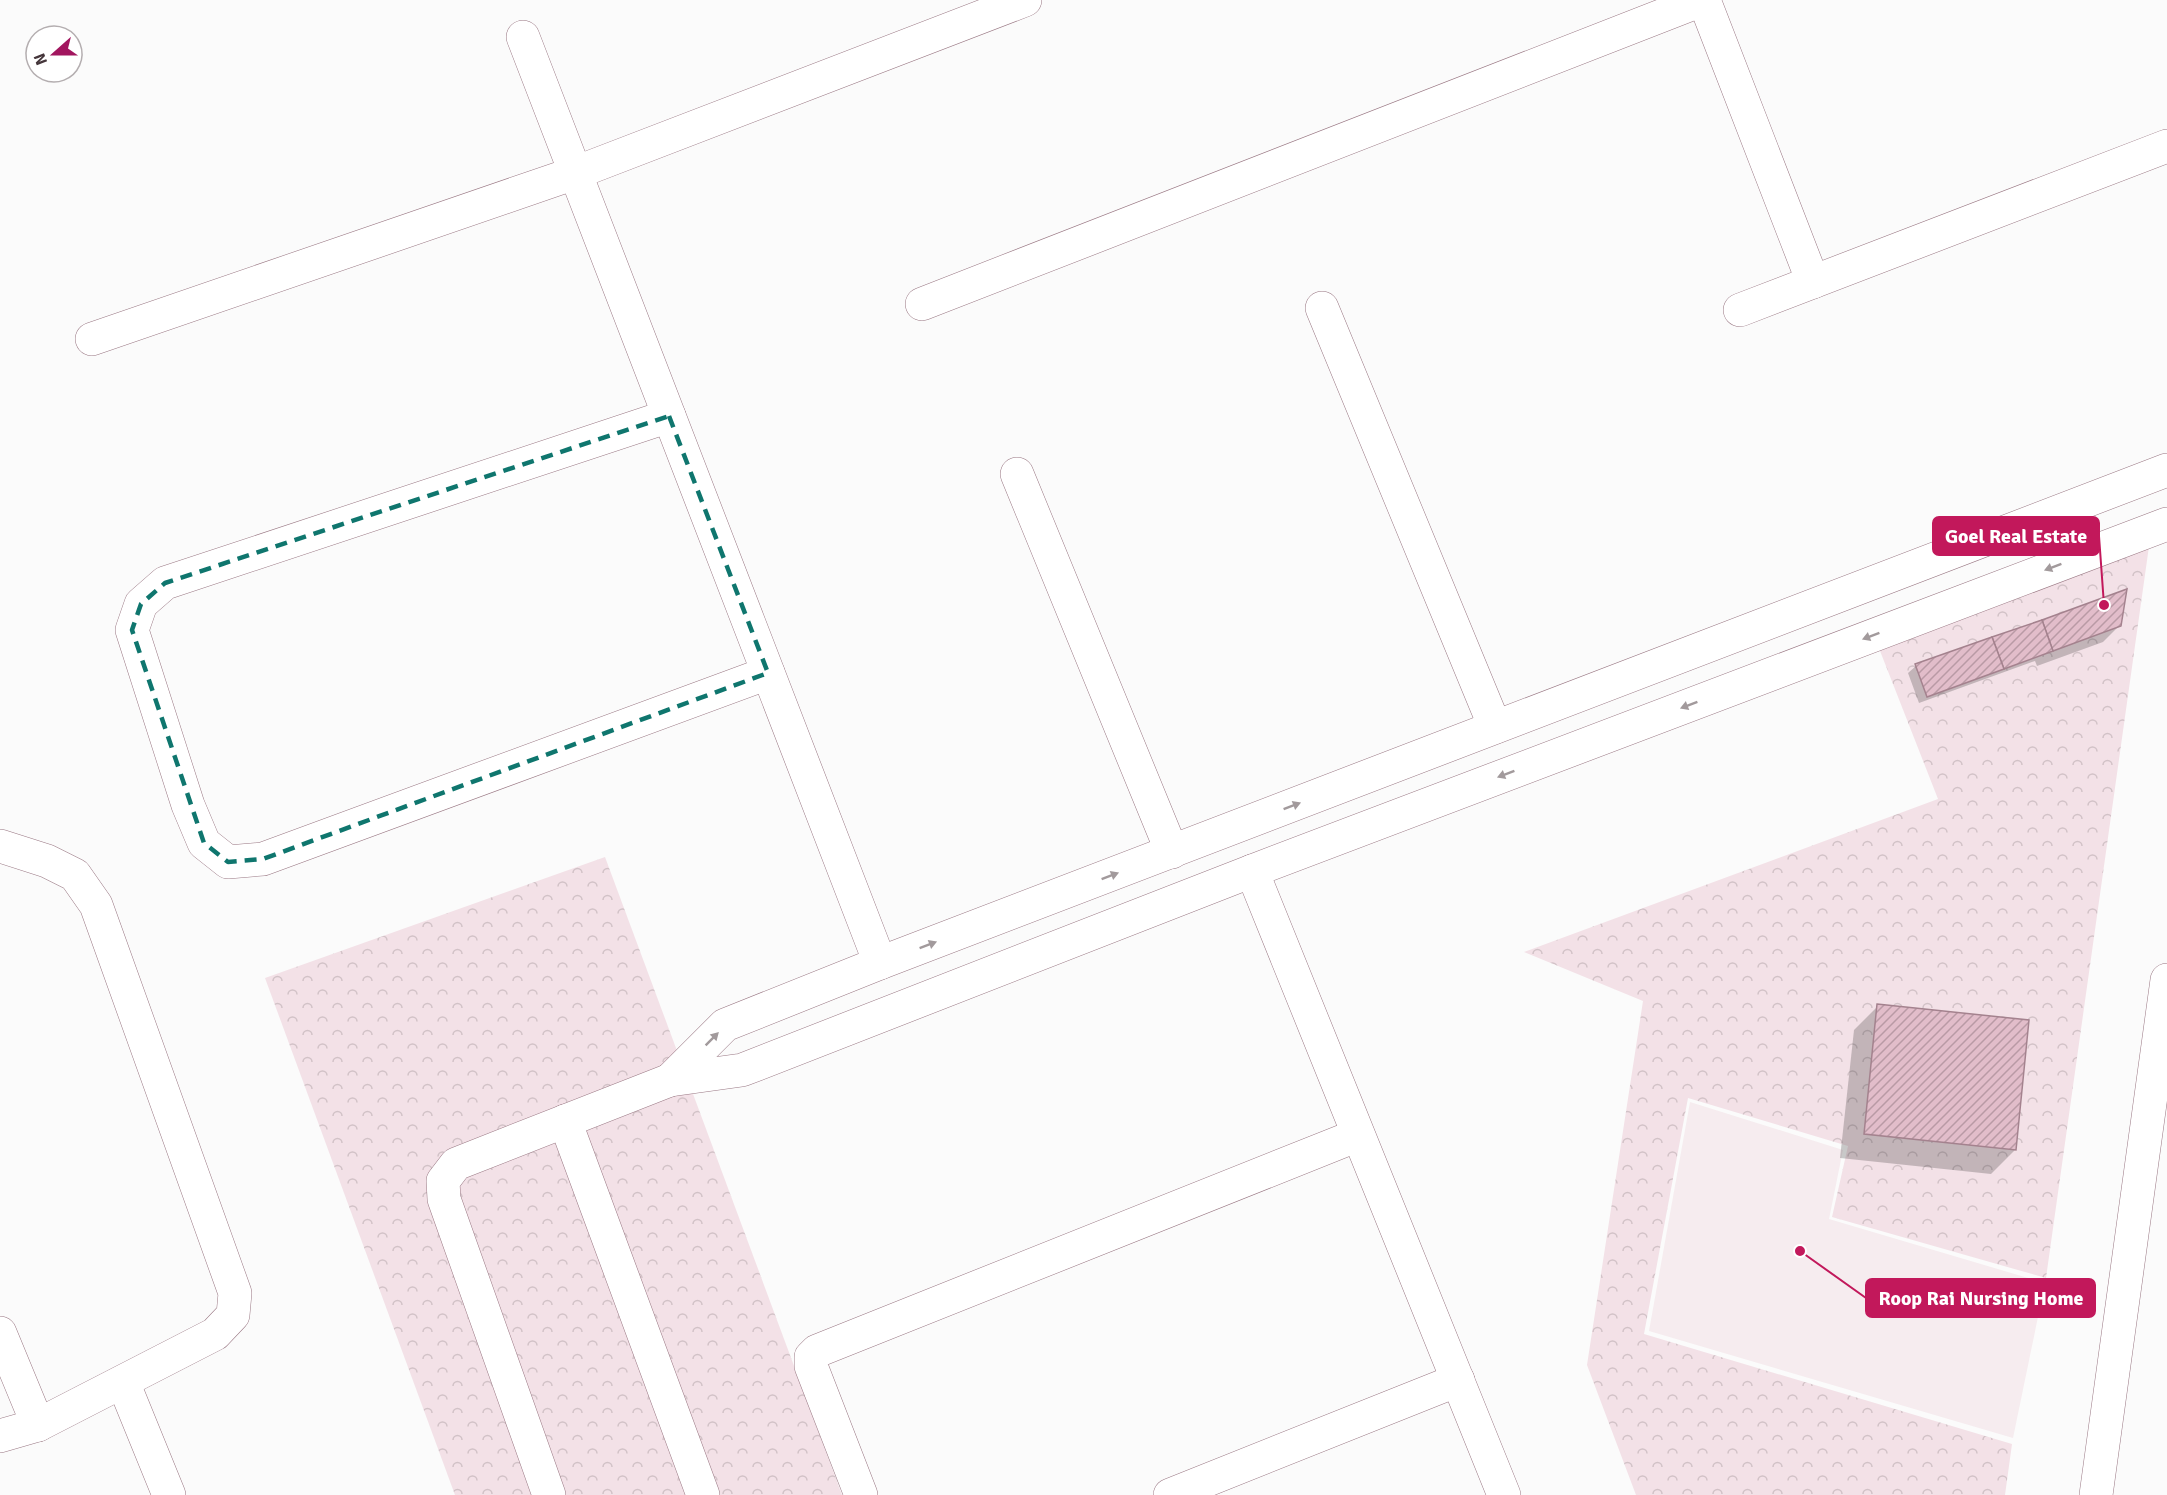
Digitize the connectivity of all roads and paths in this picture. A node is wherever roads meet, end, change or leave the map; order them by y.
1 (1025, 0) edge
2 (1703, 0) edge
3 (523, 37) dead end
4 (2167, 147) edge
5 (575, 173) junction
6 (1813, 282) junction
7 (922, 304) dead end
8 (1322, 308) dead end
9 (1740, 310) dead end
10 (92, 339) dead end
11 (669, 416) junction
12 (2167, 470) edge
13 (1017, 474) dead end
14 (2167, 524) edge
15 (768, 673) junction
16 (1495, 727) junction
17 (0, 846) edge
18 (1172, 852) junction
19 (1252, 871) junction
20 (880, 963) junction
21 (2167, 980) edge
22 (670, 1080) junction
23 (565, 1121) junction
24 (1358, 1135) junction
25 (0, 1333) edge
26 (1458, 1380) junction
27 (123, 1382) junction
28 (38, 1425) junction
29 (0, 1436) edge
30 (169, 1495) edge
31 (549, 1495) edge
32 (703, 1495) edge
33 (861, 1495) edge
34 (1170, 1495) edge
35 (1504, 1495) edge
36 (2096, 1495) edge

1 - 5 street
2 - 6 street
2 - 7 street
3 - 5 street
4 - 6 street
5 - 10 street
5 - 11 street
6 - 9 street
8 - 16 street
11 - 15 street
11 - 15 street
12 - 16 street
13 - 18 street
14 -> 19 street
15 - 20 street
18 -> 16 street
17 - 27 street
20 -> 18 street
19 - 22 street
19 - 24 street
22 -> 20 street
21 - 36 street
22 - 23 street
23 - 31 street
23 - 32 street
24 - 26 street
24 - 33 street
25 - 28 street
26 - 34 street
26 - 35 street
27 - 28 street
27 - 30 street
28 - 29 street

